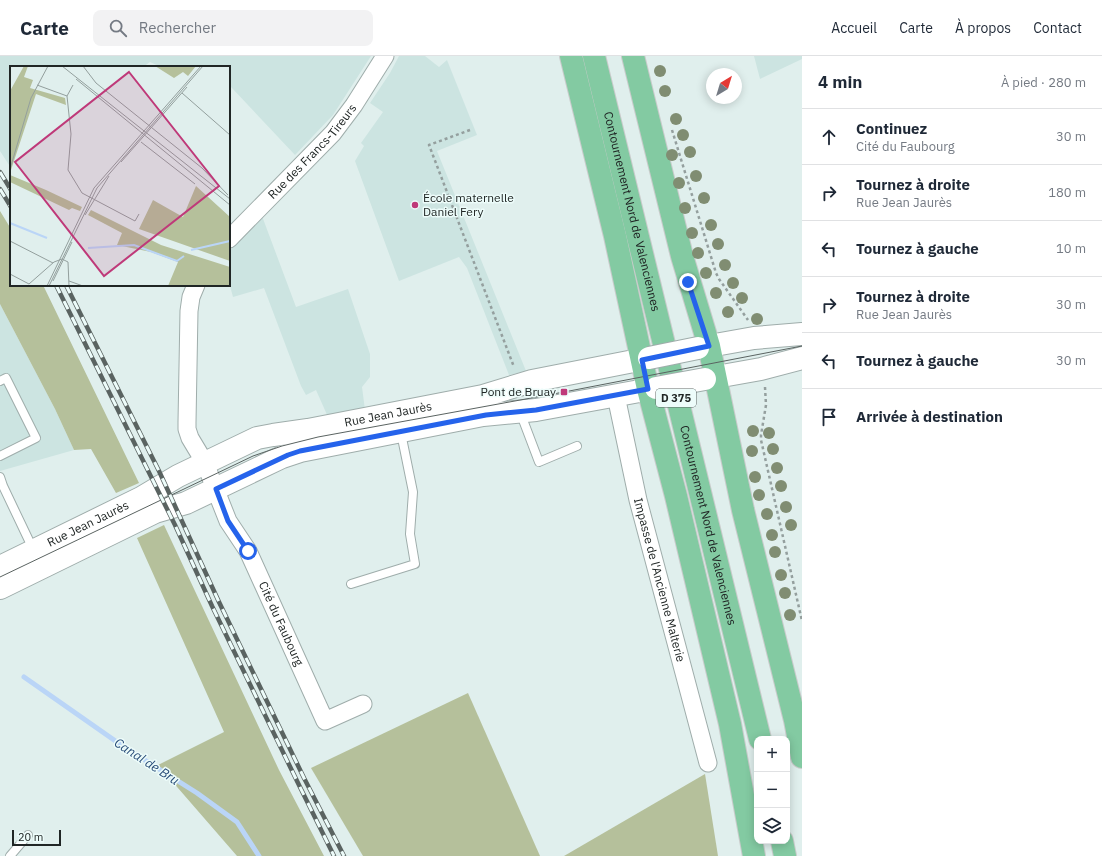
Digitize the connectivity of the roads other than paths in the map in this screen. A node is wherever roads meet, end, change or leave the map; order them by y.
1 (384, 56) edge
2 (571, 56) edge
3 (594, 56) edge
4 (633, 56) edge
5 (230, 238) edge
6 (196, 286) edge
7 (802, 334) edge
8 (704, 347) junction
9 (802, 358) edge
10 (645, 359) junction
11 (710, 378) junction
12 (0, 381) edge
13 (652, 388) junction
14 (616, 396) junction
15 (519, 412) junction
16 (401, 432) junction
17 (576, 446) dead end
18 (0, 456) edge
19 (205, 463) junction
20 (0, 477) edge
21 (216, 489) junction
22 (34, 551) junction
23 (0, 568) edge
24 (351, 584) dead end
25 (0, 588) edge
26 (363, 704) dead end
27 (759, 736) edge
28 (802, 757) edge
29 (708, 763) dead end
30 (28, 834) dead end
31 (776, 844) edge
32 (783, 844) edge
33 (10, 856) edge
34 (754, 856) edge
35 (778, 856) edge
36 (785, 856) edge

1 - 5 street, Rue des Francs-Tireurs
2 - 10 main road
3 - 27 main road, Contournement Nord de Valenciennes / D 375
4 - 8 main road
6 - 19 street
7 - 8 main road, Rue Jean Jaurès
8 - 10 main road, Rue Jean Jaurès, bridge
8 - 11 main road
9 - 11 main road, Rue Jean Jaurès
10 - 13 main road
10 - 19 main road, Rue Jean Jaurès
11 - 13 main road, Rue Jean Jaurès, bridge
11 - 28 main road
12 - 18 lane
13 - 14 main road, Rue Jean Jaurès
13 - 34 main road
14 - 15 main road, Rue Jean Jaurès
14 - 29 street, Impasse de l'Ancienne Malterie
15 - 16 main road, Rue Jean Jaurès
15 - 17 lane
16 - 21 main road, Rue Jean Jaurès
16 - 24 lane
19 - 21 street
19 - 22 main road, Rue Jean Jaurès
20 - 22 lane
21 - 25 main road, Rue Jean Jaurès
21 - 26 street, Cité du Faubourg
22 - 23 main road, Rue Jean Jaurès
30 - 33 lane
31 - 35 main road
32 - 36 main road

